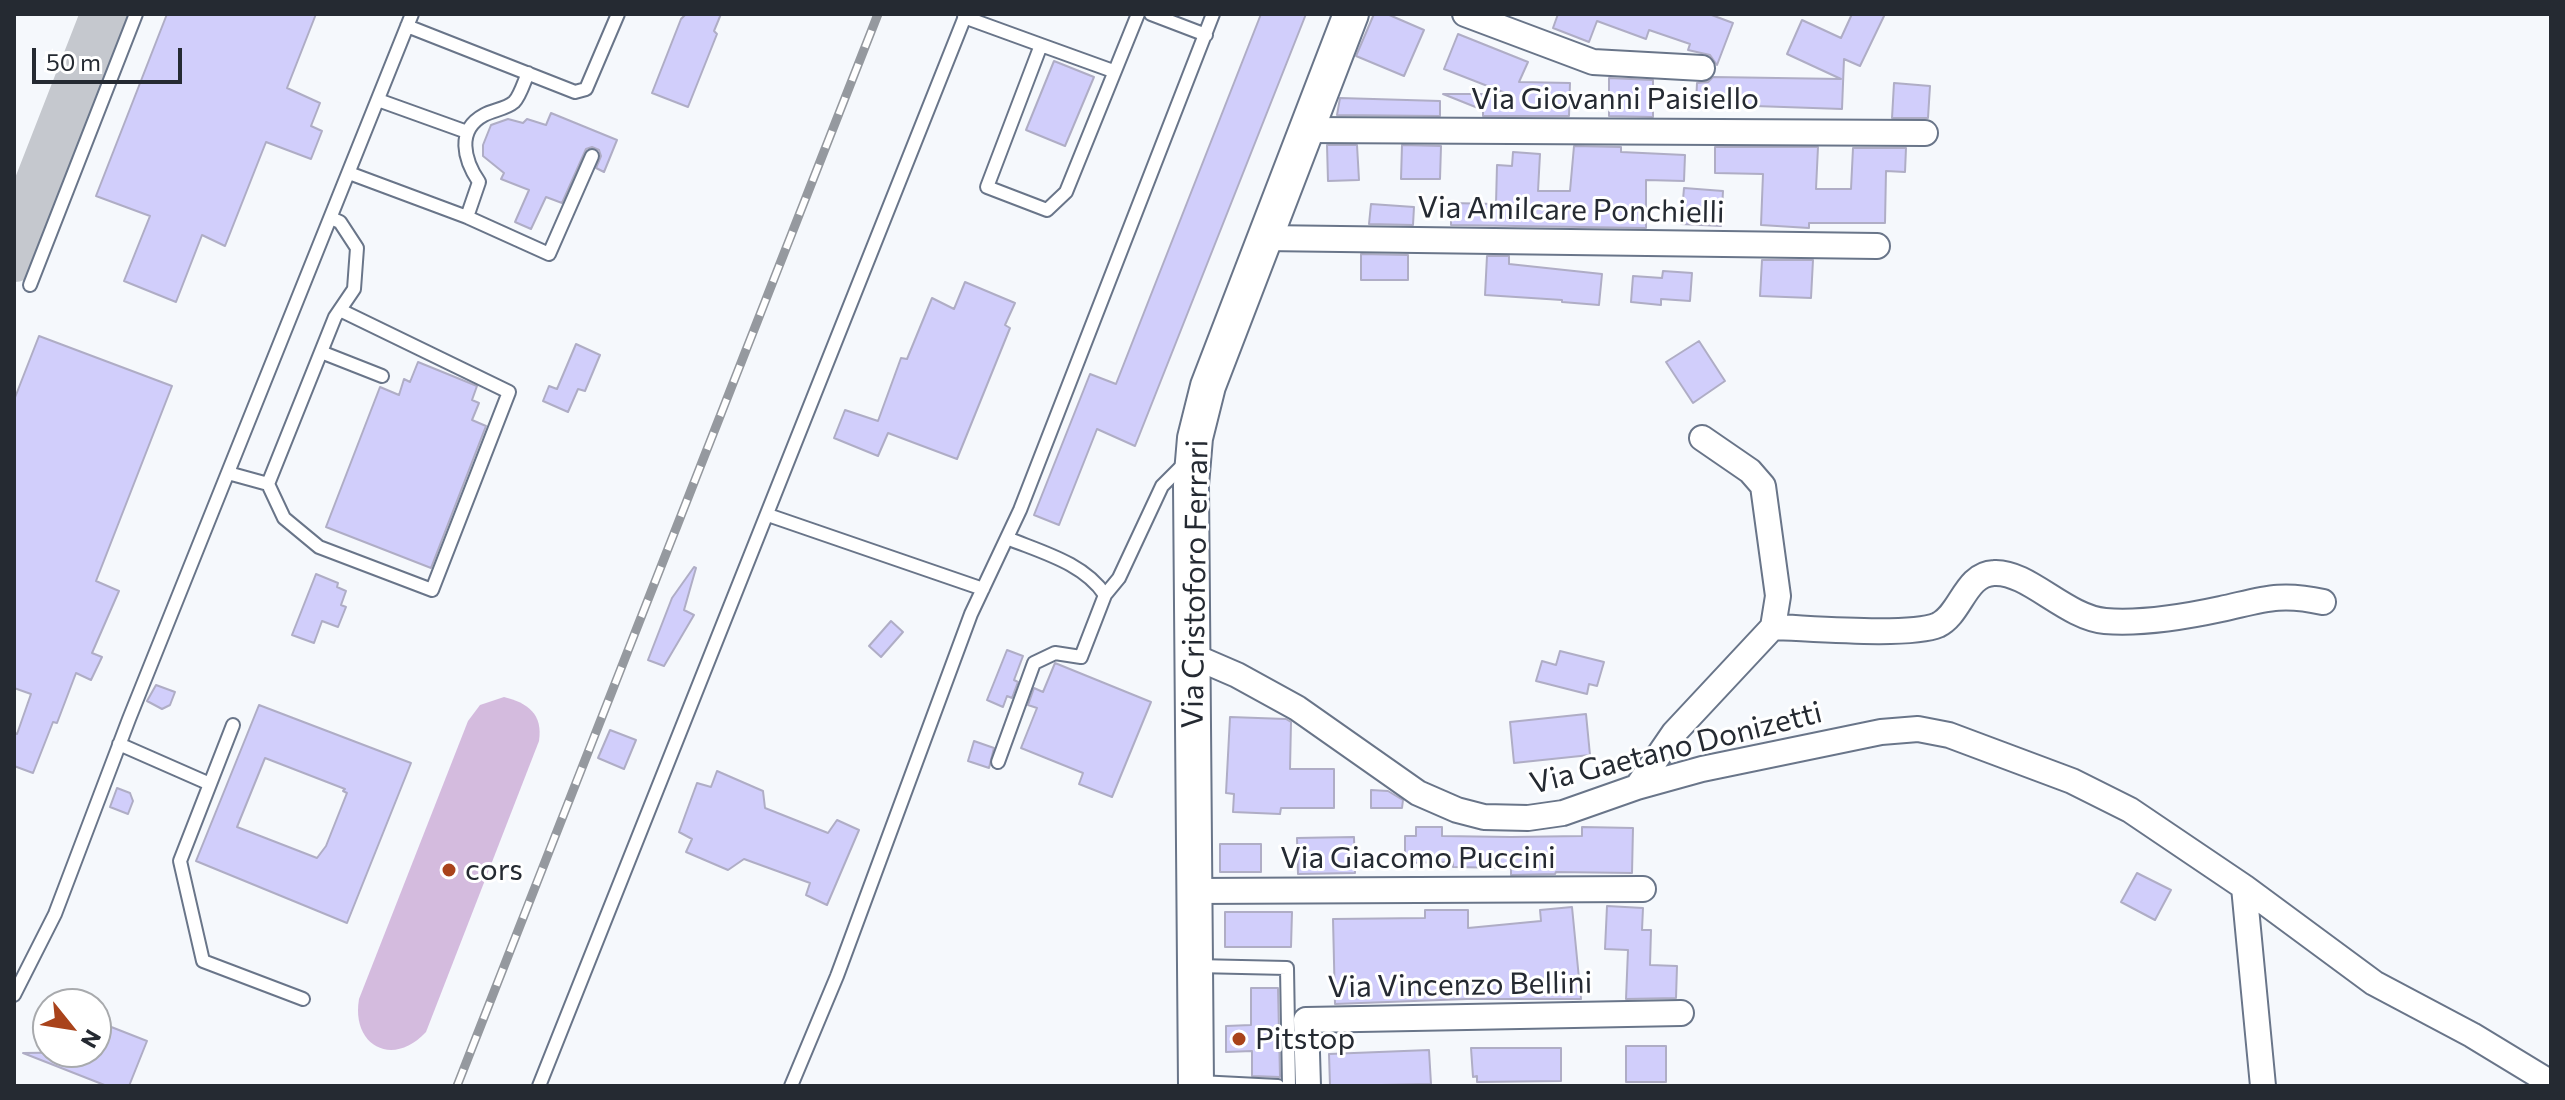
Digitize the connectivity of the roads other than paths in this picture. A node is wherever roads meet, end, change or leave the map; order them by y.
1 (136, 14) edge
2 (618, 14) edge
3 (1138, 14) edge
4 (1151, 14) edge
5 (1213, 14) edge
6 (1351, 14) edge
7 (1465, 14) edge
8 (965, 16) edge
9 (409, 20) edge
10 (1206, 35) junction
11 (1041, 45) junction
12 (1702, 68) dead end
13 (1113, 71) junction
14 (528, 73) junction
15 (378, 100) junction
16 (1306, 130) junction
17 (467, 132) junction
18 (1925, 133) dead end
19 (592, 156) dead end
20 (349, 173) junction
21 (467, 217) junction
22 (331, 218) junction
23 (1264, 238) junction
24 (1877, 246) dead end
25 (30, 285) dead end
26 (340, 310) junction
27 (321, 352) junction
28 (382, 376) dead end
29 (1702, 438) dead end
30 (1193, 456) junction
31 (228, 473) junction
32 (268, 484) junction
33 (768, 515) junction
34 (1007, 538) junction
35 (983, 589) junction
36 (1105, 595) junction
37 (2323, 602) dead end
38 (1773, 627) junction
39 (1193, 656) junction
40 (233, 725) dead end
41 (119, 744) junction
42 (998, 762) dead end
43 (210, 784) junction
44 (1637, 787) junction
45 (2244, 887) junction
46 (1643, 889) dead end
47 (1193, 891) junction
48 (1194, 966) junction
49 (14, 995) edge
50 (303, 999) dead end
51 (1681, 1013) dead end
52 (2551, 1083) edge
53 (1196, 1084) edge
54 (539, 1086) edge
55 (791, 1086) edge
56 (1278, 1086) edge
57 (1289, 1086) edge
58 (1308, 1086) edge
59 (2263, 1086) edge

1 - 25 lane
2 - 14 lane
3 - 13 lane
4 - 10 lane
5 - 10 lane
6 - 16 main road, Via Cristoforo Ferrari
7 - 12 street
8 - 11 lane
8 - 33 lane
9 - 14 lane
9 - 15 lane
10 - 34 lane
11 - 13 lane
11 - 13 lane
14 - 17 lane
15 - 17 lane
15 - 20 lane
16 - 18 street, Via Giovanni Paisiello
16 - 23 main road, Via Cristoforo Ferrari
17 - 21 lane
19 - 21 lane
20 - 21 lane
20 - 22 lane
22 - 26 lane
22 - 31 lane
23 - 24 street, Via Amilcare Ponchielli
23 - 30 main road, Via Cristoforo Ferrari
26 - 27 lane
26 - 32 lane
27 - 28 lane
27 - 32 lane
29 - 38 street
30 - 36 lane
30 - 39 main road, Via Cristoforo Ferrari
31 - 32 lane
31 - 41 lane
33 - 35 lane
33 - 54 lane
34 - 35 lane
34 - 36 lane
35 - 55 lane
36 - 42 lane
37 - 38 street
38 - 44 street
39 - 44 street, Via Gaetano Donizetti
39 - 47 main road, Via Cristoforo Ferrari
40 - 43 lane
41 - 43 lane
41 - 49 lane
43 - 50 lane
44 - 45 street, Via Gaetano Donizetti
45 - 52 street, Via Gaetano Donizetti
45 - 59 street
46 - 47 street, Via Giacomo Puccini
47 - 48 main road, Via Cristoforo Ferrari
48 - 53 main road, Via Cristoforo Ferrari
48 - 57 lane
51 - 58 street, Via Vincenzo Bellini
53 - 56 lane

